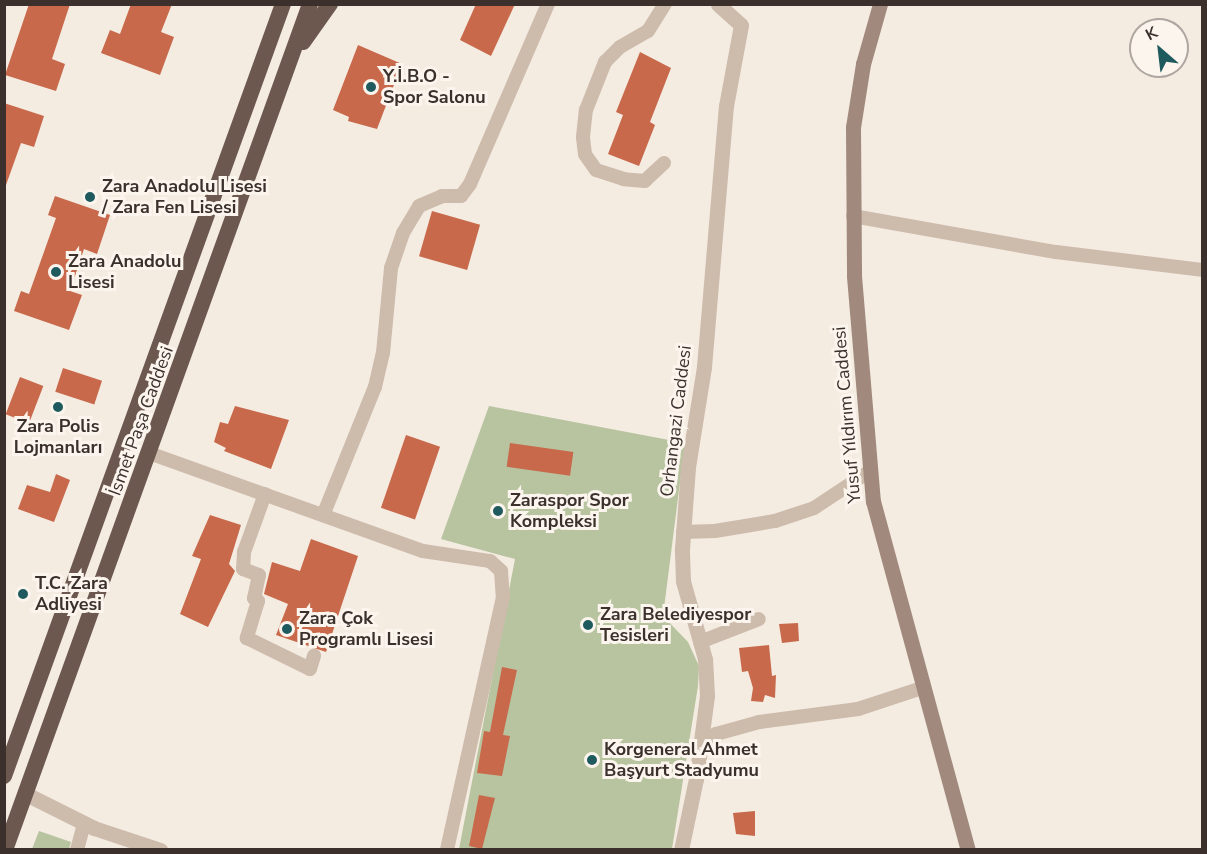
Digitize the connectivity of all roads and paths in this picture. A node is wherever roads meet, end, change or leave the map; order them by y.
1 (283, 4) edge
2 (310, 4) edge
3 (330, 4) edge
4 (548, 4) edge
5 (665, 4) edge
6 (718, 4) edge
7 (880, 4) edge
8 (291, 57) junction
9 (664, 163) dead end
10 (853, 216) junction
11 (1203, 270) edge
12 (149, 453) junction
13 (870, 471) junction
14 (265, 494) junction
15 (324, 513) junction
16 (683, 532) junction
17 (759, 619) dead end
18 (700, 642) junction
19 (314, 656) dead end
20 (922, 688) junction
21 (702, 744) junction
22 (4, 776) edge
23 (26, 794) junction
24 (84, 823) junction
25 (5, 849) edge
26 (77, 849) edge
27 (160, 849) edge
28 (447, 849) edge
29 (681, 849) edge
30 (968, 849) edge

1 - 22 highway, İsmet Paşa Caddesi
2 - 8 highway, İsmet Paşa Caddesi
3 - 8 highway
4 - 15 street
5 - 9 street
6 - 16 street, Orhangazi Caddesi
7 - 10 main road, Yusuf Yıldırım Caddesi
8 - 12 highway, İsmet Paşa Caddesi
10 - 11 street
10 - 13 main road, Yusuf Yıldırım Caddesi
12 - 14 street
12 - 23 highway, İsmet Paşa Caddesi
13 - 16 street
13 - 20 main road, Yusuf Yıldırım Caddesi
14 - 15 street
14 - 19 street
15 - 28 street
16 - 18 street, Orhangazi Caddesi
17 - 18 street
18 - 21 street, Orhangazi Caddesi
20 - 21 street
20 - 30 main road, Yusuf Yıldırım Caddesi
21 - 29 street, Orhangazi Caddesi
23 - 24 street
23 - 25 highway, İsmet Paşa Caddesi
24 - 26 street
24 - 27 street

